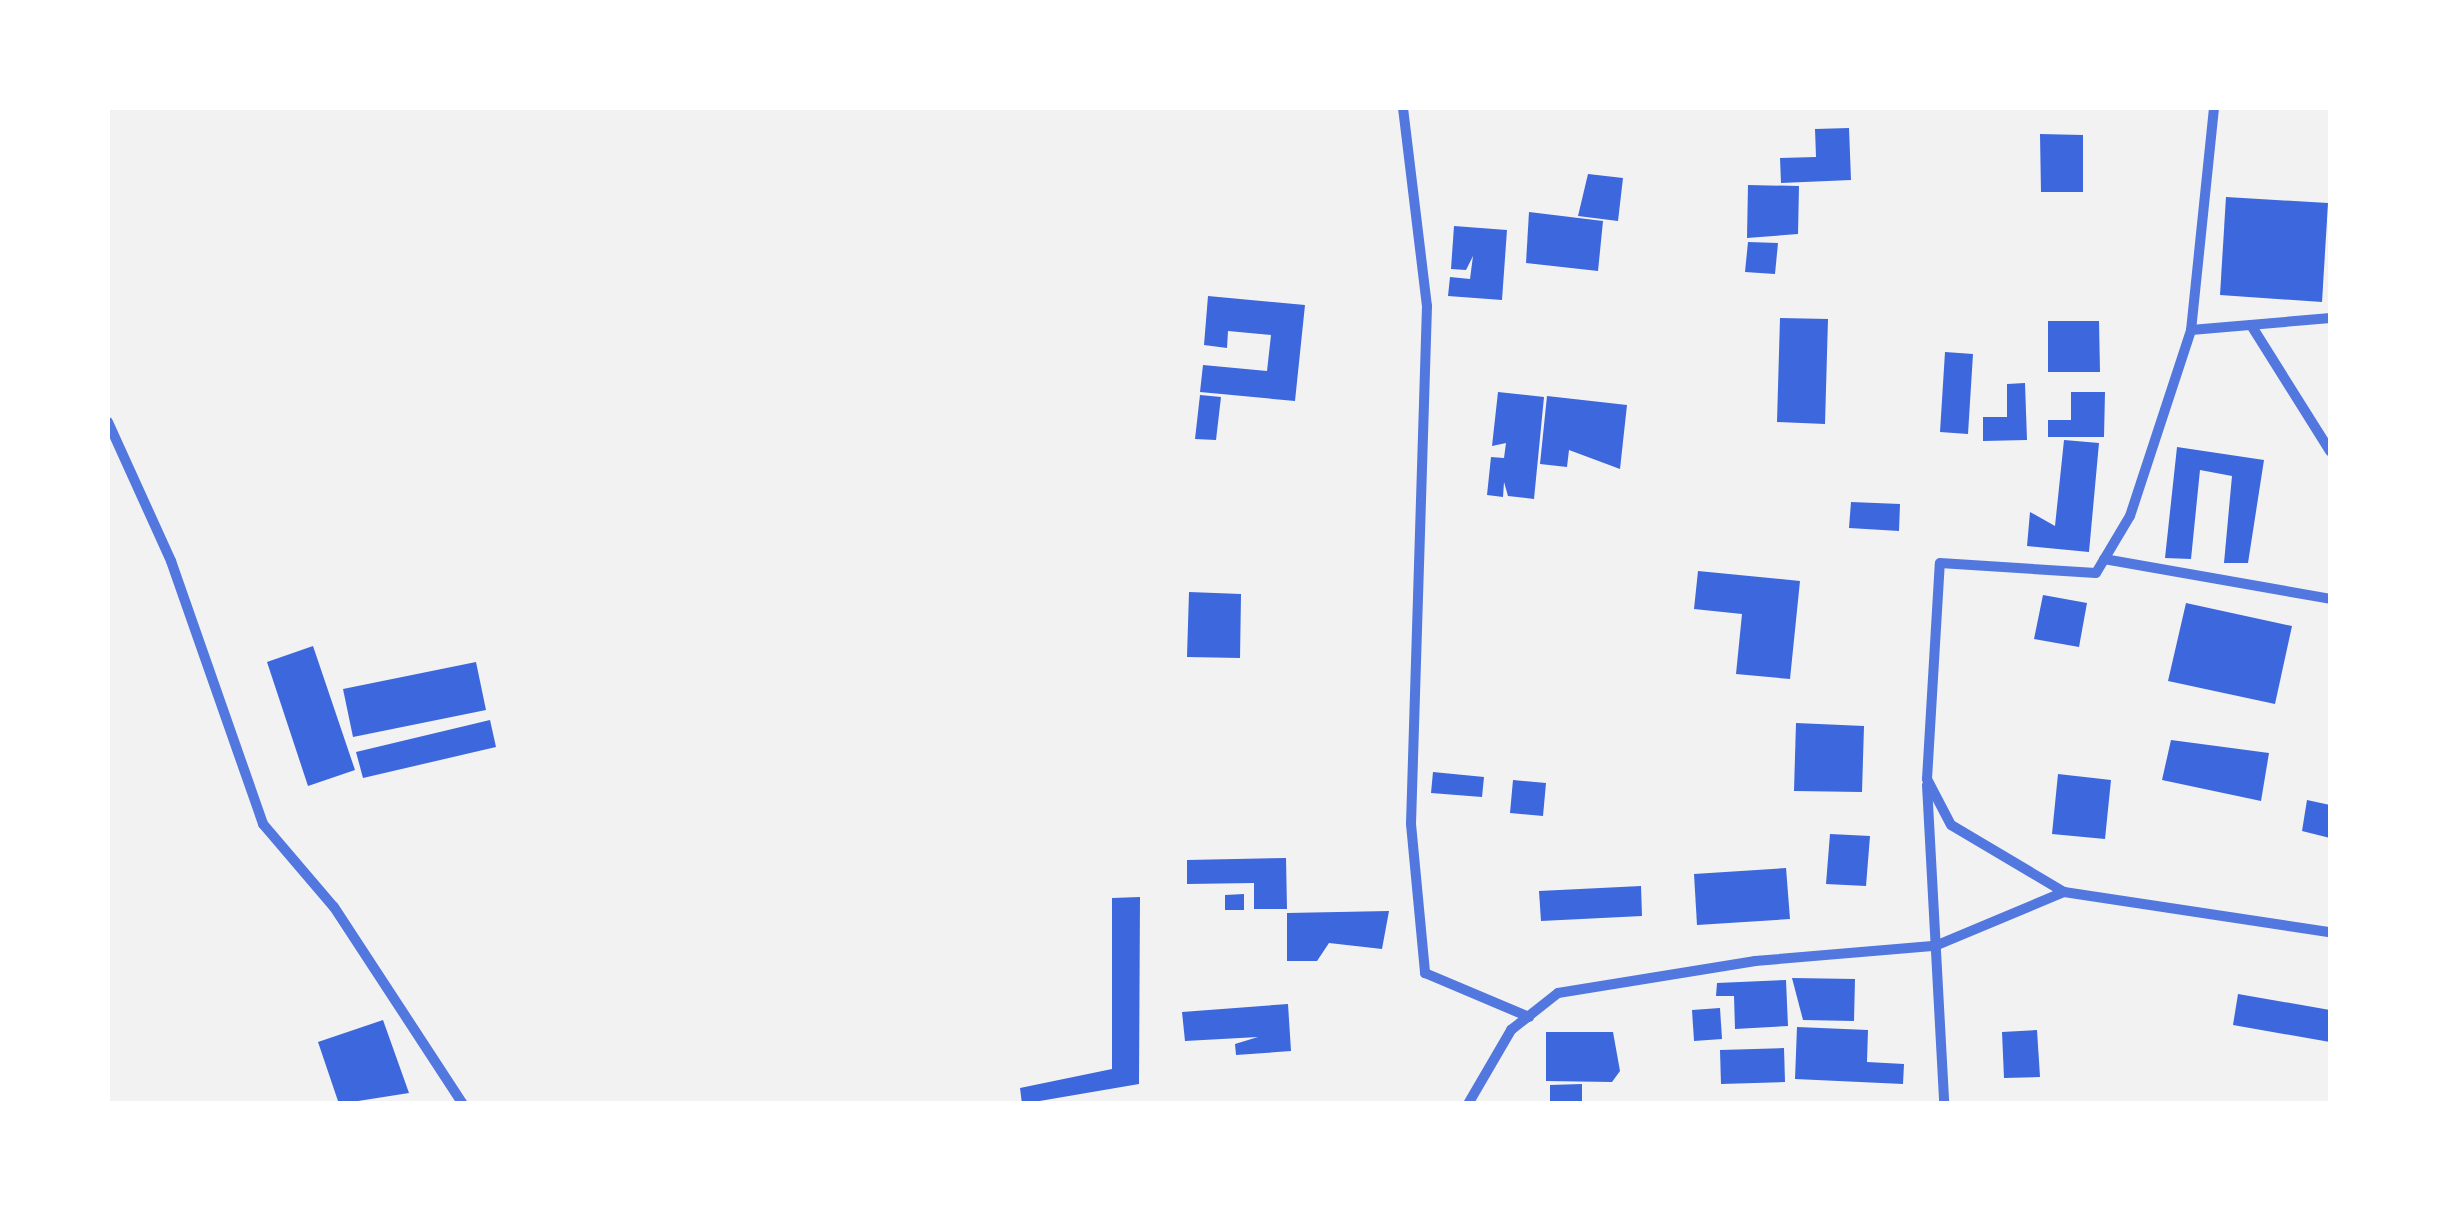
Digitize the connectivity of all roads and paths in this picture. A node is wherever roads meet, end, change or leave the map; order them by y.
1 (1403, 108) edge
2 (2214, 108) edge
3 (2330, 318) edge
4 (2251, 325) junction
5 (2191, 330) junction
6 (108, 422) edge
7 (2330, 451) edge
8 (2104, 558) junction
9 (2330, 599) edge
10 (1927, 779) junction
11 (2064, 892) junction
12 (2330, 932) edge
13 (1935, 946) junction
14 (1529, 1017) junction
15 (463, 1104) edge
16 (1468, 1104) edge
17 (1944, 1104) edge

1 - 14 street
2 - 5 street
3 - 4 street
4 - 5 street
4 - 7 street
5 - 8 street
6 - 15 street
8 - 9 street
8 - 10 street
10 - 11 street
10 - 13 street
11 - 12 street
11 - 13 street
13 - 14 street
13 - 17 street
14 - 16 street

